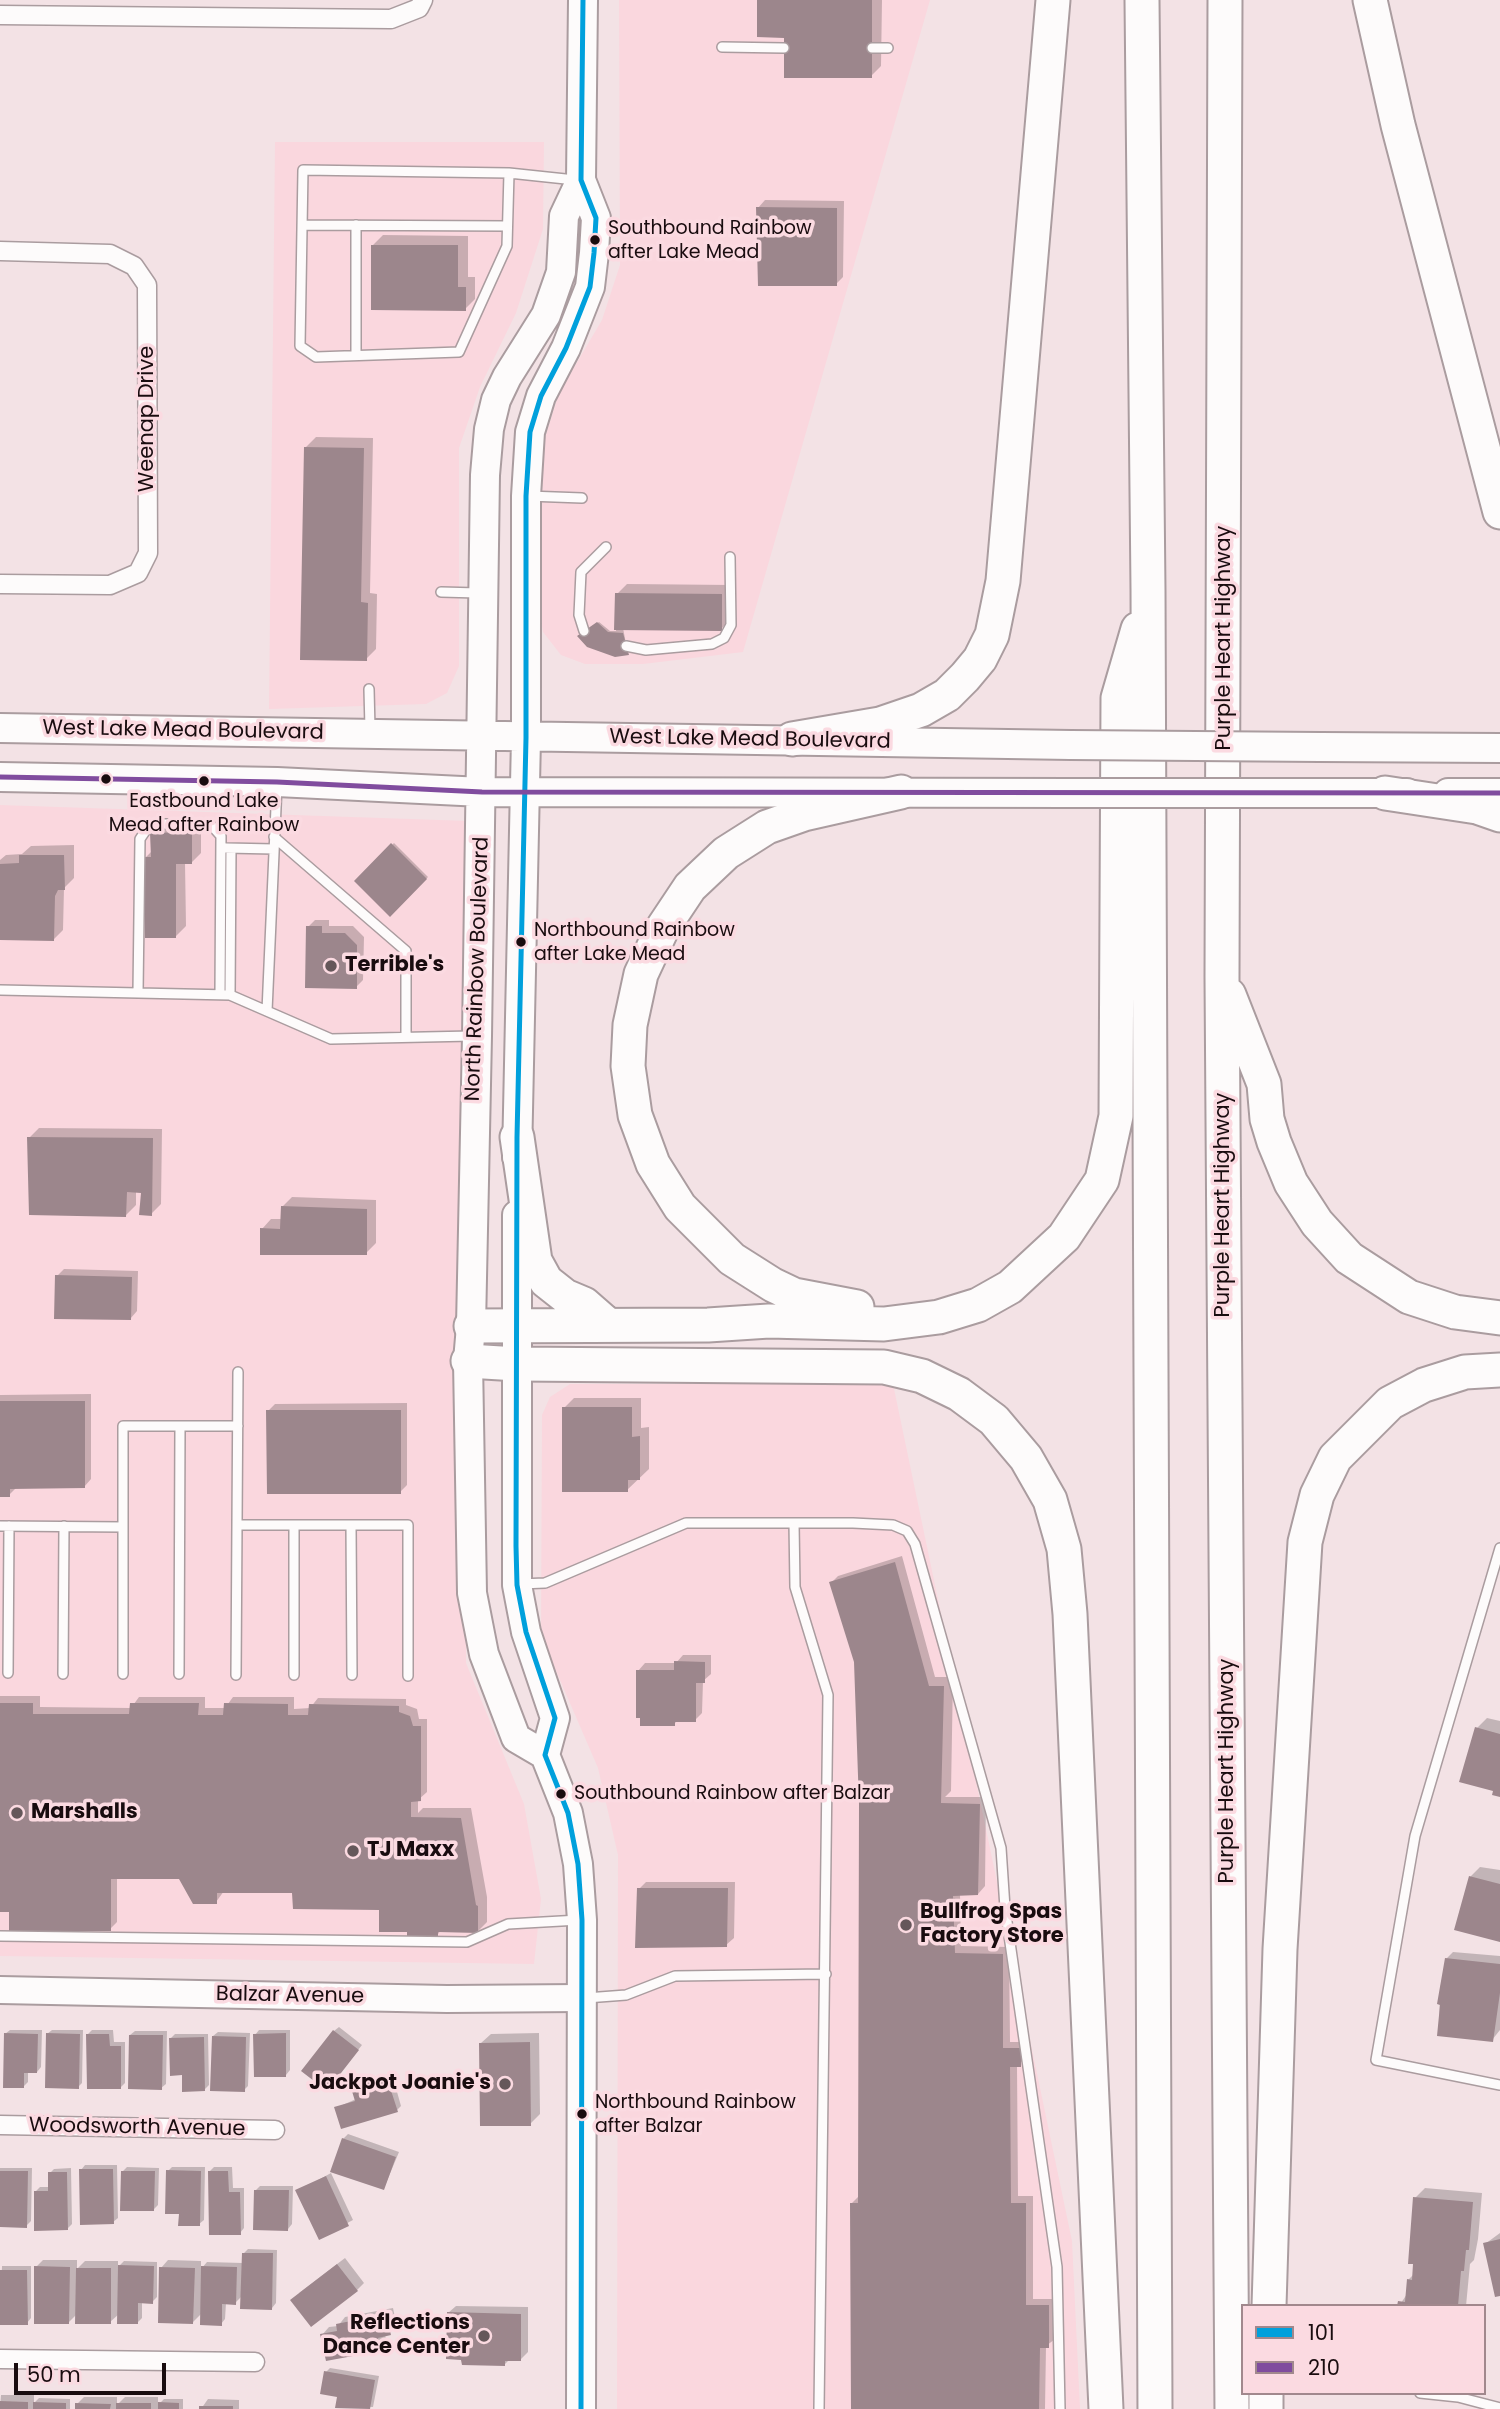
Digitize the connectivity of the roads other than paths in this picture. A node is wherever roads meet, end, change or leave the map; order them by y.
1 (583, 0) edge
2 (1053, 0) edge
3 (1142, 0) edge
4 (1225, 0) edge
5 (1370, 0) edge
6 (421, 4) edge
7 (182, 8) edge
8 (0, 15) edge
9 (722, 47) dead end
10 (784, 48) dead end
11 (872, 48) dead end
12 (888, 48) dead end
13 (509, 173) junction
14 (581, 180) junction
15 (302, 225) junction
16 (356, 225) junction
17 (508, 226) junction
18 (0, 251) edge
19 (356, 355) junction
20 (526, 496) junction
21 (582, 498) dead end
22 (1500, 512) edge
23 (606, 547) dead end
24 (730, 557) dead end
25 (0, 584) edge
26 (1149, 589) junction
27 (441, 592) dead end
28 (484, 593) junction
29 (584, 631) dead end
30 (626, 646) dead end
31 (369, 689) dead end
32 (0, 728) edge
33 (212, 732) junction
34 (370, 733) junction
35 (483, 738) junction
36 (526, 738) junction
37 (792, 739) junction
38 (0, 747) edge
39 (1500, 748) edge
40 (0, 777) edge
41 (277, 782) junction
42 (482, 792) junction
43 (525, 792) junction
44 (901, 792) junction
45 (1385, 793) junction
46 (1500, 793) edge
47 (1500, 814) edge
48 (274, 837) junction
49 (226, 848) junction
50 (274, 849) junction
51 (1222, 977) junction
52 (0, 990) edge
53 (138, 992) junction
54 (225, 995) junction
55 (267, 1010) junction
56 (406, 1036) junction
57 (477, 1036) junction
58 (517, 1137) junction
59 (1111, 1141) junction
60 (1500, 1318) edge
61 (608, 1325) junction
62 (471, 1326) junction
63 (517, 1327) junction
64 (468, 1361) junction
65 (517, 1364) junction
66 (1500, 1370) edge
67 (238, 1372) dead end
68 (180, 1426) junction
69 (238, 1426) junction
70 (794, 1523) junction
71 (237, 1525) junction
72 (294, 1525) junction
73 (351, 1525) junction
74 (4, 1526) edge
75 (64, 1527) junction
76 (123, 1527) junction
77 (1500, 1548) edge
78 (517, 1585) junction
79 (8, 1673) dead end
80 (63, 1674) dead end
81 (123, 1674) dead end
82 (179, 1674) dead end
83 (236, 1675) dead end
84 (294, 1675) dead end
85 (352, 1675) dead end
86 (408, 1676) dead end
87 (545, 1755) junction
88 (582, 1920) junction
89 (0, 1936) edge
90 (826, 1975) junction
91 (0, 1990) edge
92 (580, 1998) junction
93 (1500, 2085) edge
94 (0, 2125) edge
95 (275, 2130) dead end
96 (1269, 2304) edge
97 (0, 2360) edge
98 (255, 2362) dead end
99 (1439, 2395) edge
100 (1500, 2408) edge
101 (581, 2409) edge
102 (820, 2409) edge
103 (1060, 2409) edge
104 (1106, 2409) edge
105 (1155, 2409) edge
106 (1232, 2409) edge

1 - 14 main road, North Rainbow Boulevard
2 - 37 highway
3 - 26 highway
4 - 51 highway, Purple Heart Highway
5 - 22 highway
6 - 7 street
7 - 8 street
9 - 10 lane
11 - 12 lane
13 - 14 lane
13 - 15 lane
13 - 17 lane
14 - 20 main road, North Rainbow Boulevard
14 - 28 main road, North Rainbow Boulevard
15 - 16 lane
15 - 19 lane
16 - 17 lane
16 - 19 lane
17 - 19 lane
18 - 25 street, Weenap Drive
20 - 21 lane
20 - 36 main road, North Rainbow Boulevard
23 - 29 lane
24 - 30 lane
26 - 59 highway
26 - 105 highway
27 - 28 lane
28 - 35 main road, North Rainbow Boulevard
31 - 34 lane
32 - 33 main road, West Lake Mead Boulevard
33 - 34 main road, West Lake Mead Boulevard
33 - 38 main road
34 - 35 main road, West Lake Mead Boulevard
35 - 36 main road, West Lake Mead Boulevard
35 - 42 main road, North Rainbow Boulevard
36 - 37 main road, West Lake Mead Boulevard
36 - 43 main road, North Rainbow Boulevard
37 - 39 main road, West Lake Mead Boulevard, bridge
40 - 41 main road
41 - 42 main road
41 - 48 lane
42 - 43 main road
42 - 57 main road, North Rainbow Boulevard
43 - 44 main road
43 - 58 main road, North Rainbow Boulevard
44 - 45 main road, bridge
44 - 59 highway
45 - 46 main road
45 - 47 highway
48 - 50 lane
48 - 56 lane
49 - 50 lane
49 - 53 lane
49 - 54 lane
50 - 55 lane
51 - 60 highway
51 - 106 highway, Purple Heart Highway
52 - 53 lane
53 - 54 lane
54 - 55 lane
55 - 56 lane
56 - 57 lane
57 - 62 main road, North Rainbow Boulevard
58 - 61 highway
58 - 63 main road, North Rainbow Boulevard
59 - 61 highway
61 - 63 highway
62 - 63 highway
62 - 64 main road, North Rainbow Boulevard
63 - 65 main road, North Rainbow Boulevard
64 - 65 highway
64 - 87 main road, North Rainbow Boulevard
65 - 78 main road, North Rainbow Boulevard
65 - 104 highway
66 - 96 highway
67 - 69 lane
68 - 69 lane
68 - 76 lane
68 - 82 lane
69 - 71 lane
70 - 78 lane
70 - 90 lane
70 - 103 lane
71 - 72 lane
71 - 83 lane
72 - 73 lane
72 - 84 lane
73 - 85 lane
73 - 86 lane
74 - 75 lane
74 - 79 lane
75 - 76 lane
75 - 80 lane
76 - 81 lane
77 - 93 lane
78 - 87 main road, North Rainbow Boulevard
87 - 88 main road
88 - 89 lane
88 - 92 main road
90 - 92 lane
90 - 102 lane
91 - 92 street, Balzar Avenue
92 - 101 main road
94 - 95 street, Woodsworth Avenue
97 - 98 street
99 - 100 lane

